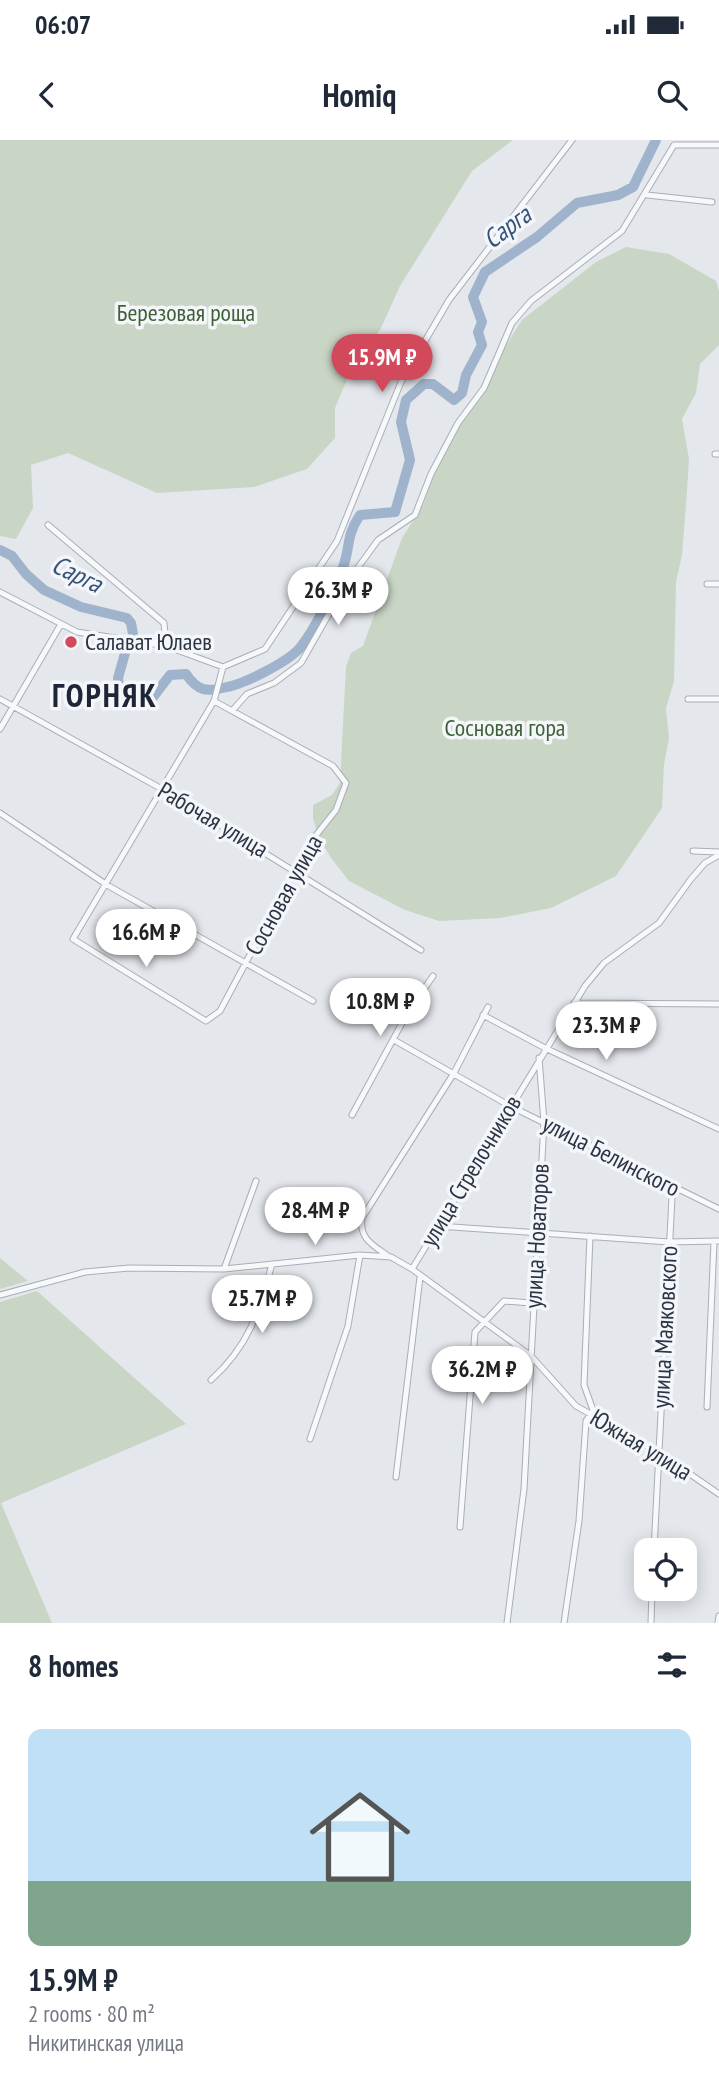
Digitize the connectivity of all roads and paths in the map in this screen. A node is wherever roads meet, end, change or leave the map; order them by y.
1 (572, 140) edge
2 (719, 145) edge
3 (647, 195) junction
4 (712, 202) dead end
5 (48, 525) dead end
6 (707, 584) dead end
7 (719, 584) edge
8 (1, 596) edge
9 (61, 624) junction
10 (166, 646) junction
11 (223, 667) junction
12 (0, 699) edge
13 (688, 699) dead end
14 (719, 699) edge
15 (214, 701) junction
16 (13, 706) junction
17 (232, 711) junction
18 (0, 729) edge
19 (160, 788) junction
20 (0, 813) edge
21 (693, 851) dead end
22 (719, 854) edge
23 (296, 870) junction
24 (107, 885) junction
25 (421, 950) dead end
26 (246, 963) junction
27 (433, 976) dead end
28 (313, 1001) dead end
29 (574, 1003) junction
30 (719, 1004) edge
31 (488, 1007) dead end
32 (483, 1015) junction
33 (394, 1040) junction
34 (545, 1048) junction
35 (539, 1058) junction
36 (454, 1073) junction
37 (510, 1106) junction
38 (352, 1115) dead end
39 (544, 1122) junction
40 (719, 1129) edge
41 (256, 1181) dead end
42 (675, 1188) junction
43 (719, 1209) edge
44 (438, 1226) junction
45 (536, 1233) junction
46 (590, 1236) junction
47 (669, 1242) junction
48 (717, 1242) edge
49 (360, 1255) junction
50 (391, 1257) junction
51 (272, 1264) junction
52 (224, 1269) junction
53 (412, 1269) junction
54 (420, 1276) junction
55 (0, 1295) edge
56 (532, 1303) junction
57 (711, 1317) junction
58 (719, 1318) edge
59 (482, 1324) junction
60 (531, 1356) junction
61 (211, 1380) dead end
62 (707, 1407) dead end
63 (592, 1415) junction
64 (310, 1439) dead end
65 (658, 1452) junction
66 (396, 1477) dead end
67 (719, 1494) edge
68 (460, 1527) dead end
69 (654, 1538) edge
70 (652, 1601) edge
71 (719, 1616) edge
72 (507, 1623) edge
73 (564, 1623) edge
74 (651, 1623) edge
75 (718, 1623) edge

1 - 11 street
2 - 3 street
3 - 4 street
3 - 17 street
5 - 10 street
6 - 7 street
8 - 9 street
9 - 10 street
9 - 16 street
10 - 11 street
11 - 15 street
12 - 16 street, Рабочая улица
13 - 14 street
15 - 17 street
15 - 19 street
16 - 18 street
16 - 19 street, Рабочая улица
17 - 23 street, Сосновая улица
19 - 23 street, Рабочая улица
19 - 24 street
20 - 24 street
21 - 22 street
22 - 29 street, улица Стрелочников
23 - 25 street, Рабочая улица
23 - 26 street, Сосновая улица
24 - 26 street
24 - 26 street, Сосновая улица
26 - 28 street
27 - 33 street
29 - 30 street
29 - 34 street, улица Стрелочников
31 - 32 street
32 - 34 street
32 - 36 street
33 - 36 street, улица Белинского
33 - 38 street
34 - 35 street, улица Стрелочников
34 - 40 street
35 - 37 street, улица Стрелочников
35 - 39 street, улица Новаторов
36 - 37 street, улица Белинского
36 - 50 street
37 - 39 street, улица Белинского
37 - 44 street, улица Стрелочников
39 - 42 street, улица Белинского
39 - 45 street, улица Новаторов
41 - 52 street
42 - 43 street, улица Белинского
42 - 47 street, улица Маяковского
44 - 45 street
44 - 53 street, улица Стрелочников
45 - 46 street
45 - 56 street, улица Новаторов
46 - 47 street
46 - 63 street
47 - 48 street
47 - 65 street, улица Маяковского
48 - 57 street
49 - 50 street, Южная улица
49 - 51 street, Южная улица
49 - 64 street
50 - 53 street, Южная улица
51 - 52 street, Южная улица
51 - 61 street
52 - 55 street, Южная улица
53 - 54 street, Южная улица
54 - 59 street, Южная улица
54 - 66 street
56 - 59 street
56 - 60 street, улица Новаторов
57 - 58 street
57 - 62 street
59 - 60 street, Южная улица
59 - 68 street
60 - 63 street, Южная улица
60 - 72 street, улица Новаторов
63 - 65 street, Южная улица
63 - 73 street
65 - 67 street, Южная улица
65 - 69 street, улица Маяковского
70 - 74 street
71 - 75 street

